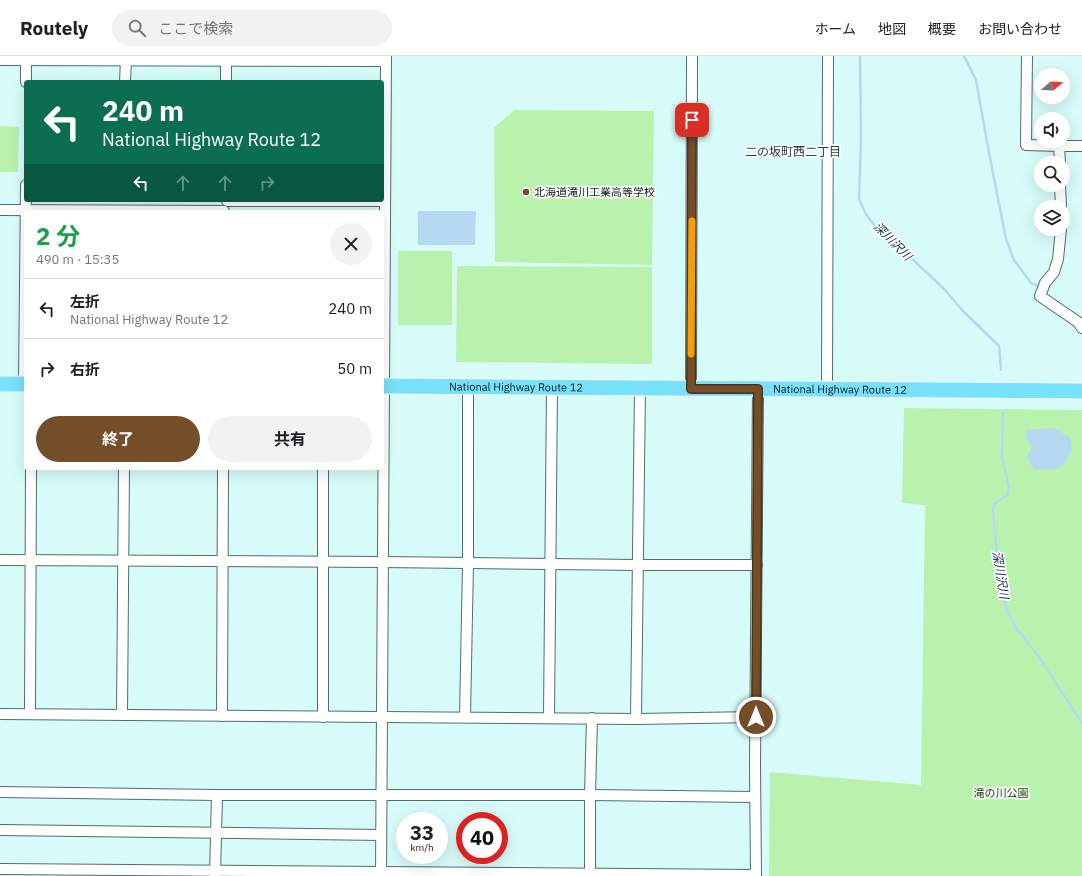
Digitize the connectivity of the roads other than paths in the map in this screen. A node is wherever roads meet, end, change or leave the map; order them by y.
1 (692, 56) edge
2 (828, 56) edge
3 (1027, 56) edge
4 (140, 58) edge
5 (386, 58) edge
6 (0, 60) edge
7 (26, 60) junction
8 (126, 60) junction
9 (226, 61) junction
10 (26, 80) edge
11 (126, 80) edge
12 (226, 80) edge
13 (1034, 145) edge
14 (1070, 146) edge
15 (1082, 146) edge
16 (385, 201) joint
17 (26, 202) edge
18 (353, 202) edge
19 (226, 206) edge
20 (125, 207) edge
21 (0, 210) edge
22 (26, 210) junction
23 (1060, 236) edge
24 (384, 294) edge
25 (1082, 328) edge
26 (0, 384) edge
27 (24, 384) edge
28 (384, 386) edge
29 (468, 386) junction
30 (552, 387) junction
31 (640, 388) junction
32 (691, 389) junction
33 (758, 389) junction
34 (827, 389) junction
35 (1082, 391) edge
36 (31, 470) edge
37 (124, 470) edge
38 (223, 470) edge
39 (323, 470) edge
40 (383, 470) edge
41 (0, 560) edge
42 (30, 560) junction
43 (124, 561) junction
44 (223, 561) junction
45 (323, 562) junction
46 (383, 562) junction
47 (551, 563) junction
48 (468, 564) junction
49 (637, 565) junction
50 (757, 565) junction
51 (0, 714) edge
52 (30, 714) junction
53 (122, 714) junction
54 (222, 716) junction
55 (323, 716) junction
56 (382, 716) junction
57 (465, 717) junction
58 (549, 717) junction
59 (756, 717) junction
60 (592, 718) junction
61 (636, 719) junction
62 (0, 792) edge
63 (381, 794) junction
64 (217, 795) junction
65 (590, 795) junction
66 (755, 797) junction
67 (0, 830) edge
68 (216, 833) junction
69 (381, 835) junction
70 (0, 869) edge
71 (215, 873) edge
72 (381, 874) edge
73 (590, 875) edge
74 (756, 876) edge

1 - 32 street
2 - 34 street
3 - 13 street
4 - 8 street
4 - 9 street
5 - 9 street
5 - 16 street
6 - 7 street
7 - 8 street
7 - 10 street
8 - 11 street
9 - 12 street
14 - 15 street
16 - 24 street
17 - 22 street
18 - 19 street
19 - 20 street
20 - 22 street
21 - 22 street
23 - 25 street
26 - 27 highway
28 - 29 highway, National Highway Route 12
29 - 30 highway, National Highway Route 12
29 - 48 street
30 - 31 highway, National Highway Route 12
30 - 47 street
31 - 32 highway, National Highway Route 12
31 - 49 street
32 - 33 highway, National Highway Route 12
33 - 34 highway, National Highway Route 12
33 - 50 street
34 - 35 highway, National Highway Route 12
36 - 42 street
37 - 43 street
38 - 44 street
39 - 45 street
40 - 46 street
41 - 42 street
42 - 43 street
42 - 52 street
43 - 44 street
43 - 53 street
44 - 45 street
44 - 54 street
45 - 46 street
45 - 55 street
46 - 48 street
46 - 56 street
47 - 48 street
47 - 49 street
47 - 58 street
48 - 57 street
49 - 50 street
49 - 61 street
50 - 59 street
51 - 52 street
52 - 53 street
53 - 54 street
54 - 55 street
55 - 56 street
56 - 57 street
56 - 63 street
57 - 58 street
58 - 60 street
59 - 61 street
59 - 66 street
60 - 61 street
60 - 65 street
62 - 64 street
63 - 64 street
63 - 65 street
63 - 69 street
64 - 68 street
65 - 66 street
65 - 73 street
66 - 74 street
67 - 68 street
68 - 69 street
68 - 71 street
69 - 72 street
70 - 71 street
71 - 72 street
72 - 73 street
73 - 74 street

